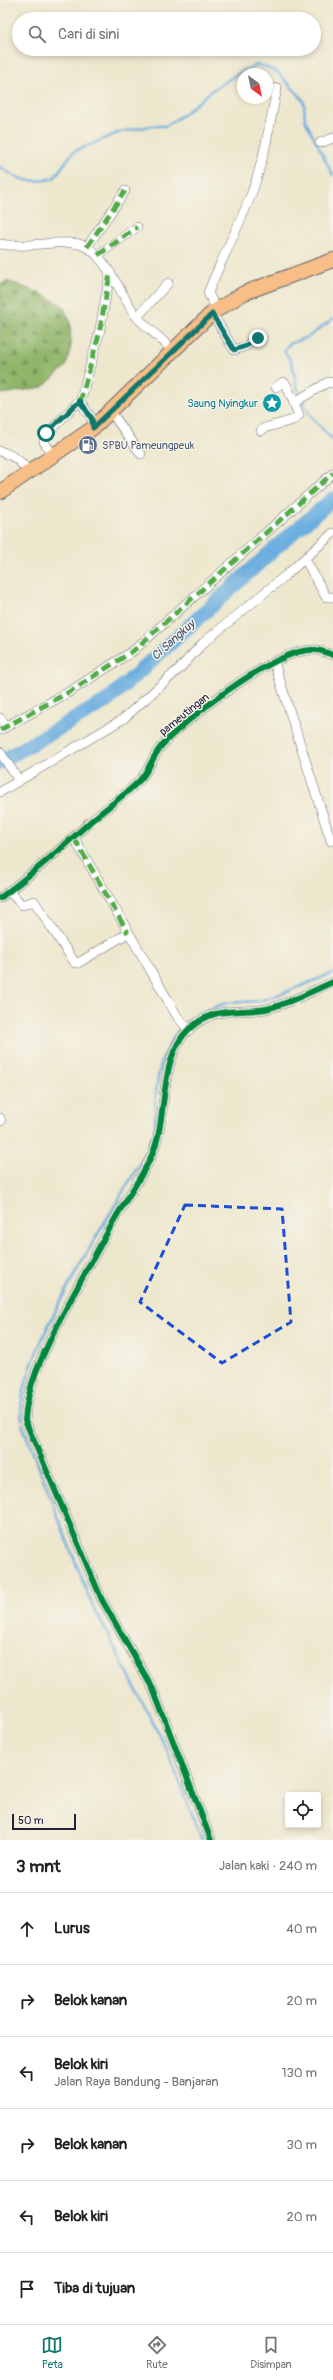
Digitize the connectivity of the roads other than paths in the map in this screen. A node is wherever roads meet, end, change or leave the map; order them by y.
1 (277, 88) dead end
2 (333, 138) edge
3 (320, 143) dead end
4 (125, 191) dead end
5 (137, 227) dead end
6 (0, 244) edge
7 (87, 247) junction
8 (98, 256) junction
9 (333, 260) edge
10 (110, 274) junction
11 (168, 283) dead end
12 (214, 312) junction
13 (137, 316) junction
14 (258, 338) dead end
15 (171, 352) junction
16 (333, 384) edge
17 (276, 387) dead end
18 (299, 400) junction
19 (80, 401) junction
20 (112, 412) junction
21 (93, 428) junction
22 (260, 431) dead end
23 (0, 451) edge
24 (141, 454) dead end
25 (49, 459) junction
26 (29, 473) junction
27 (333, 473) edge
28 (0, 492) edge
29 (333, 533) edge
30 (305, 559) junction
31 (333, 597) edge
32 (333, 655) edge
33 (274, 662) junction
34 (0, 718) edge
35 (4, 728) edge
36 (0, 752) edge
37 (17, 778) junction
38 (0, 792) edge
39 (74, 838) junction
40 (331, 842) dead end
41 (9, 891) junction
42 (0, 898) edge
43 (128, 933) junction
44 (333, 982) edge
45 (186, 1026) junction
46 (212, 1840) edge

1 - 12 street
2 - 3 street
4 - 7 street
5 - 8 street
6 - 7 street
7 - 8 street
8 - 10 street
9 - 12 main road
10 - 13 street
10 - 19 street
11 - 13 street
12 - 14 street
12 - 15 main road
13 - 15 street
15 - 20 main road
16 - 18 street
17 - 18 street
18 - 22 street
19 - 21 street
19 - 25 street
20 - 21 main road
20 - 24 street
21 - 25 main road
23 - 26 street
25 - 26 main road
26 - 28 main road
27 - 35 street
29 - 30 street
30 - 31 street
30 - 37 street
32 - 33 street, pameutingan
33 - 39 street, pameutingan
33 - 40 street
34 - 35 street
36 - 37 street
37 - 38 street
39 - 41 street, pameutingan
39 - 43 street
41 - 42 street, pameutingan
41 - 43 street
43 - 45 street
44 - 45 street
45 - 46 street

